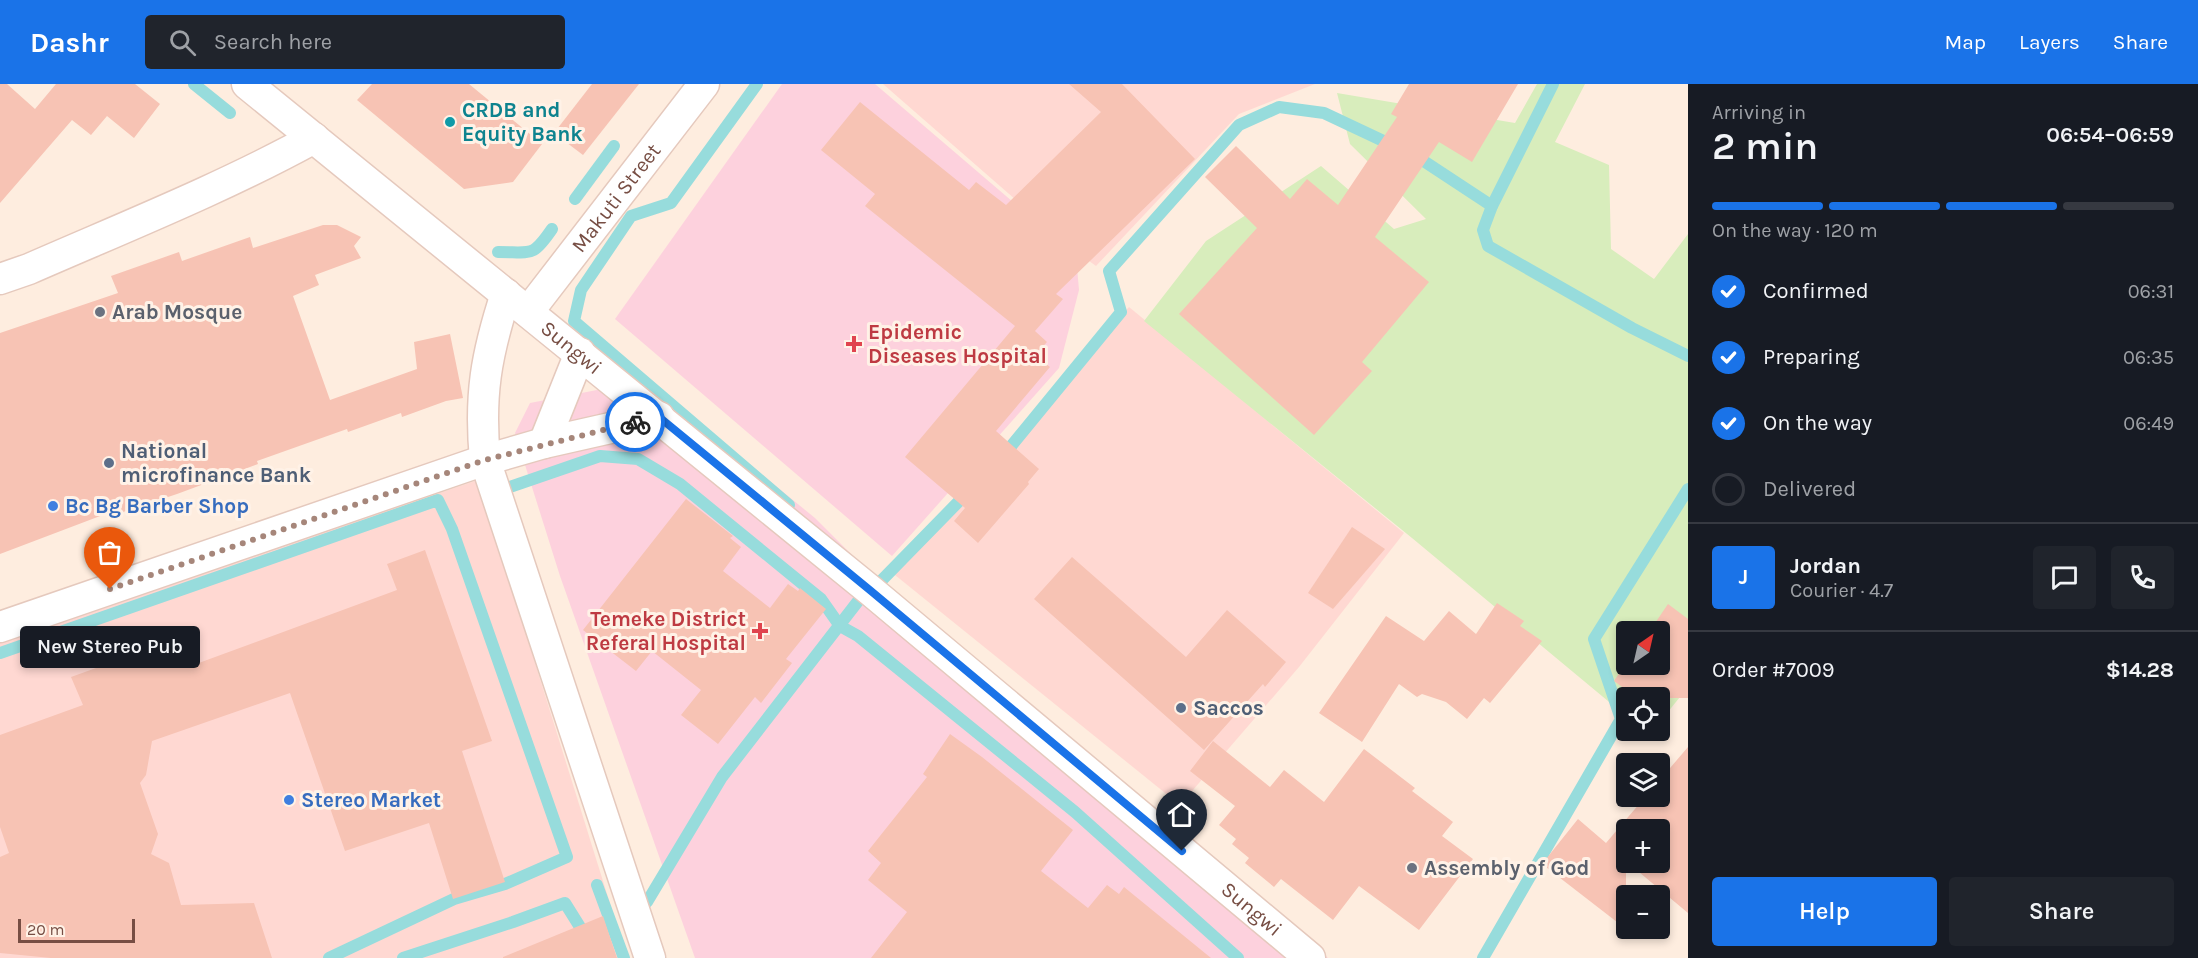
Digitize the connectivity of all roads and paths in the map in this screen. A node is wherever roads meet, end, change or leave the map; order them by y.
1 (248, 84) edge
2 (704, 84) edge
3 (314, 138) junction
4 (0, 279) edge
5 (517, 303) junction
6 (580, 353) junction
7 (659, 417) junction
8 (544, 443) junction
9 (485, 460) junction
10 (0, 627) edge
11 (650, 958) edge
12 (1310, 958) edge

1 - 3 street, Sungwi
2 - 5 street, Makuti Street
3 - 4 street
3 - 5 street, Sungwi
5 - 6 street, Sungwi
5 - 9 street, Makuti Street
6 - 7 street, Sungwi
6 - 8 street
7 - 8 street
7 - 12 street, Sungwi
8 - 9 street
9 - 10 street
9 - 11 street, Makuti Street

